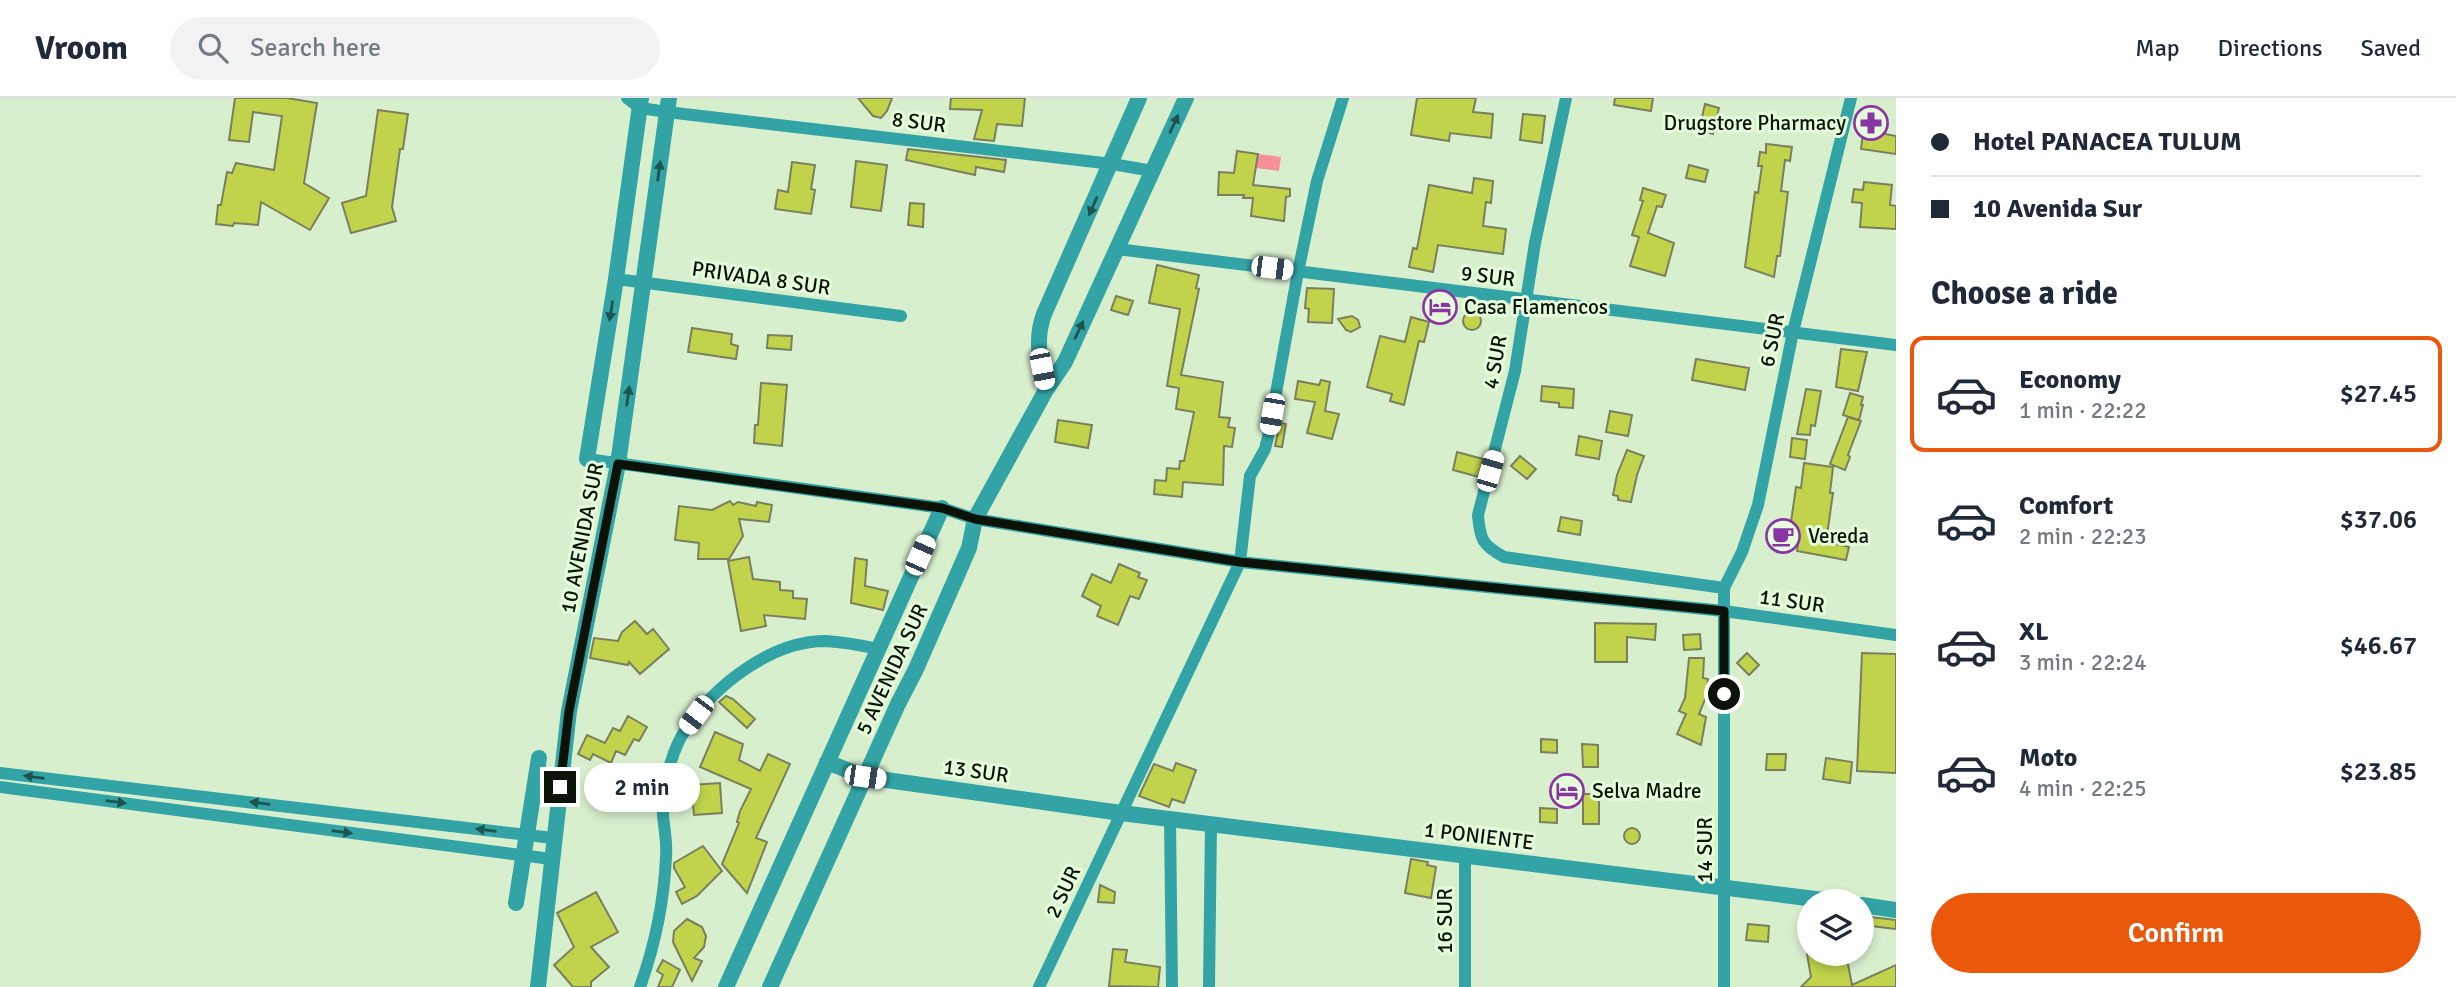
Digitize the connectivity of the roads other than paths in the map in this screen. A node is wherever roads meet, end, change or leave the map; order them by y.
1 (1139, 98) edge
2 (1186, 98) edge
3 (1343, 98) edge
4 (1566, 98) edge
5 (1851, 98) edge
6 (636, 101) edge
7 (668, 105) edge
8 (1112, 164) junction
9 (1153, 171) junction
10 (1116, 249) junction
11 (1298, 272) junction
12 (616, 279) junction
13 (643, 281) junction
14 (1525, 300) junction
15 (901, 316) dead end
16 (1793, 332) junction
17 (1896, 345) edge
18 (1046, 390) junction
19 (587, 459) joint
20 (618, 464) junction
21 (942, 508) junction
22 (975, 519) junction
23 (1240, 562) junction
24 (1724, 588) junction
25 (1724, 611) junction
26 (1896, 635) edge
27 (878, 649) junction
28 (539, 758) dead end
29 (827, 762) junction
30 (0, 773) edge
31 (865, 777) junction
32 (0, 787) edge
33 (1121, 813) junction
34 (1170, 819) junction
35 (1210, 824) junction
36 (526, 834) junction
37 (554, 838) junction
38 (523, 855) junction
39 (1465, 855) junction
40 (551, 859) junction
41 (1724, 887) junction
42 (1797, 896) edge
43 (516, 903) dead end
44 (1874, 907) edge
45 (1896, 910) edge
46 (538, 987) edge
47 (640, 987) edge
48 (726, 987) edge
49 (771, 987) edge
50 (1039, 987) edge
51 (1172, 987) edge
52 (1209, 987) edge
53 (1465, 987) edge
54 (1724, 987) edge

1 - 8 street
9 -> 2 street, 5 AVENIDA SUR
3 - 11 street, 2 SUR
4 - 14 street, 4 SUR
5 - 16 street, 6 SUR
6 - 7 street, 8 SUR
6 - 12 street
7 - 8 street, 8 SUR
13 -> 7 street, 10 AVENIDA SUR
8 - 9 street, 8 SUR
8 -> 18 street
9 - 10 street, 5 AVENIDA SUR
10 - 11 street, 9 SUR
18 -> 10 street, 5 AVENIDA SUR
11 - 14 street, 9 SUR
11 - 23 street, 2 SUR
12 - 13 street, PRIVADA 8 SUR
12 -> 19 street
13 - 15 street, PRIVADA 8 SUR
20 -> 13 street, 10 AVENIDA SUR
14 - 16 street, 9 SUR
14 - 24 street, 4 SUR
16 - 17 street, 9 SUR
16 - 24 street, 6 SUR
18 - 22 street, 5 AVENIDA SUR
19 - 20 street, 11 SUR
20 - 21 street, 11 SUR
20 - 37 street, 10 AVENIDA SUR
21 - 22 street, 11 SUR
21 - 27 street
22 - 23 street, 11 SUR
22 - 31 street, 5 AVENIDA SUR
23 - 25 street, 11 SUR
23 - 33 street, 2 SUR
24 - 25 street, 14 SUR
25 - 26 street, 11 SUR
25 - 41 street, 14 SUR
27 - 29 street
27 - 47 street
28 - 36 street
29 - 31 street, 13 SUR
29 - 48 street
36 -> 30 street
31 - 33 street, 13 SUR
31 - 49 street, 5 AVENIDA SUR
32 -> 38 street
33 - 34 street, 1 PONIENTE
33 - 50 street, 2 SUR
34 - 35 street, 1 PONIENTE
34 - 51 street
35 - 39 street, 1 PONIENTE
35 - 52 street
36 - 37 street
36 - 38 street
37 - 40 street, 10 AVENIDA SUR
38 - 40 street
38 - 43 street
39 - 41 street, 1 PONIENTE
39 - 53 street, 16 SUR
40 - 46 street, 10 AVENIDA SUR
41 - 42 street, 1 PONIENTE
41 - 54 street, 14 SUR
44 - 45 street

